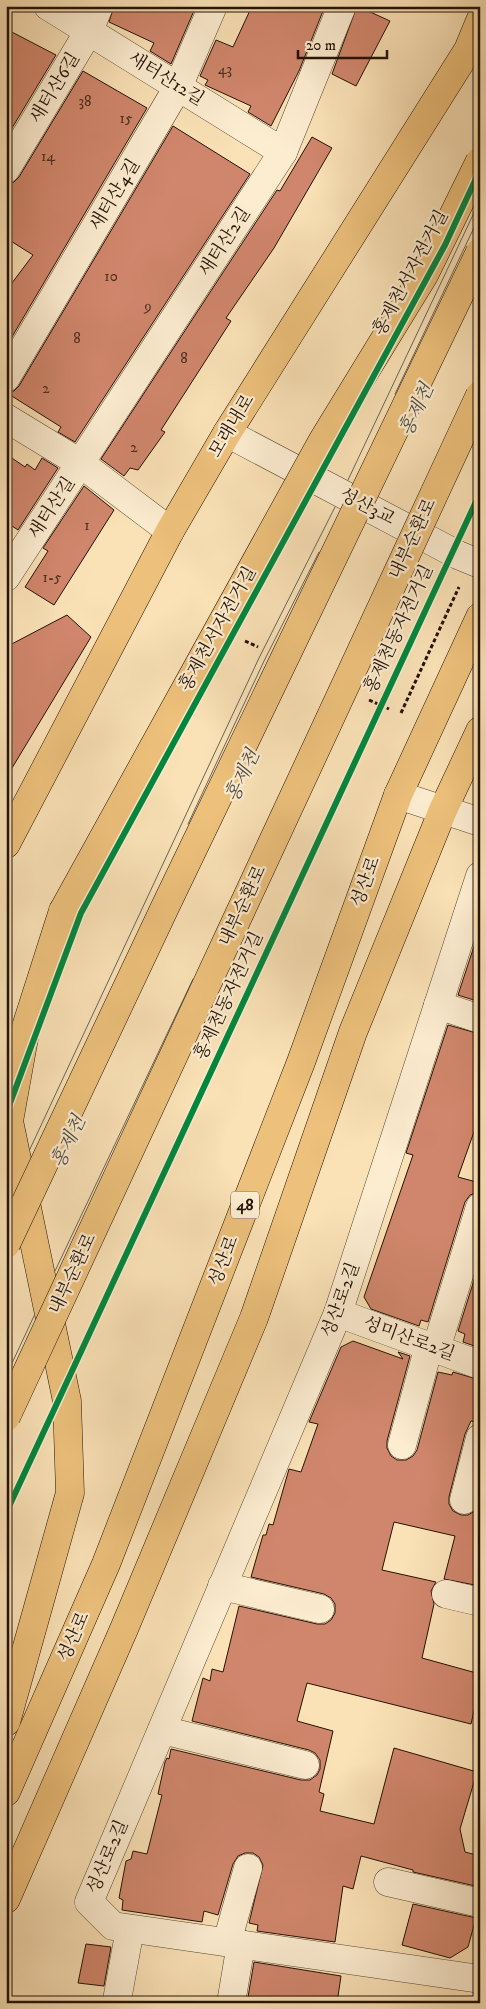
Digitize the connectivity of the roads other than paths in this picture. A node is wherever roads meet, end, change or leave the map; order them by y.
1 (48, 6) edge
2 (99, 6) edge
3 (214, 6) edge
4 (342, 6) edge
5 (480, 21) edge
6 (89, 32) junction
7 (178, 87) junction
8 (283, 152) junction
9 (480, 161) edge
10 (6, 168) edge
11 (480, 252) edge
12 (6, 378) edge
13 (480, 395) edge
14 (6, 418) edge
15 (227, 433) junction
16 (80, 463) junction
17 (170, 531) junction
18 (470, 560) edge
19 (6, 577) edge
20 (480, 616) edge
21 (480, 732) edge
22 (398, 795) junction
23 (443, 810) junction
24 (480, 822) edge
25 (6, 844) edge
26 (480, 876) edge
27 (438, 1005) junction
28 (480, 1019) edge
29 (480, 1207) edge
30 (6, 1244) edge
31 (338, 1313) junction
32 (432, 1348) junction
33 (480, 1365) edge
34 (6, 1417) edge
35 (480, 1438) edge
36 (402, 1445) dead end
37 (464, 1500) dead end
38 (222, 1586) junction
39 (446, 1594) dead end
40 (480, 1602) edge
41 (320, 1609) dead end
42 (6, 1722) edge
43 (162, 1730) junction
44 (305, 1765) dead end
45 (6, 1792) edge
46 (248, 1868) dead end
47 (388, 1882) dead end
48 (6, 1898) edge
49 (480, 1903) edge
50 (130, 1928) junction
51 (234, 1943) junction
52 (480, 1980) edge
53 (480, 1994) edge
54 (117, 2000) dead end
55 (231, 2003) edge
56 (478, 2003) edge

1 - 6 street, 새터산12길
2 - 6 street, 새터산6길
3 - 7 street, 새터산4길
4 - 8 street, 새터산2길
5 - 15 main road, 모래내로
6 - 7 street, 새터산12길
6 - 10 street, 새터산6길
7 - 8 street, 새터산12길
7 - 12 street, 새터산4길
8 - 16 street, 새터산2길
9 - 42 main road, bridge
11 - 30 main road, bridge
13 - 34 main road, 내부순환로, bridge
14 - 16 street, 새터산길
15 - 17 main road, 모래내로
15 - 18 street, 성산3교, bridge
16 - 17 street, 새터산길
16 - 19 street, 새터산길
17 - 25 main road, 모래내로
20 - 22 main road, 성산로 / 48
21 - 23 main road
22 - 23 street
22 - 45 main road, 성산로 / 48
23 - 24 street
23 - 48 main road
26 - 27 street, 성산로2길
27 - 28 street
27 - 31 street, 성산로2길
29 - 32 street
31 - 32 street, 성미산로2길
31 - 38 street, 성산로2길
32 - 33 street, 성미산로2길
32 - 36 street
35 - 37 street
38 - 41 street
38 - 43 street, 성산로2길
39 - 40 street
43 - 44 street
43 - 50 street, 성산로2길
46 - 51 street
47 - 49 street
50 - 51 street, 성산로2길
50 - 54 street
51 - 52 street, 성산로2길
51 - 55 street
53 - 56 street

